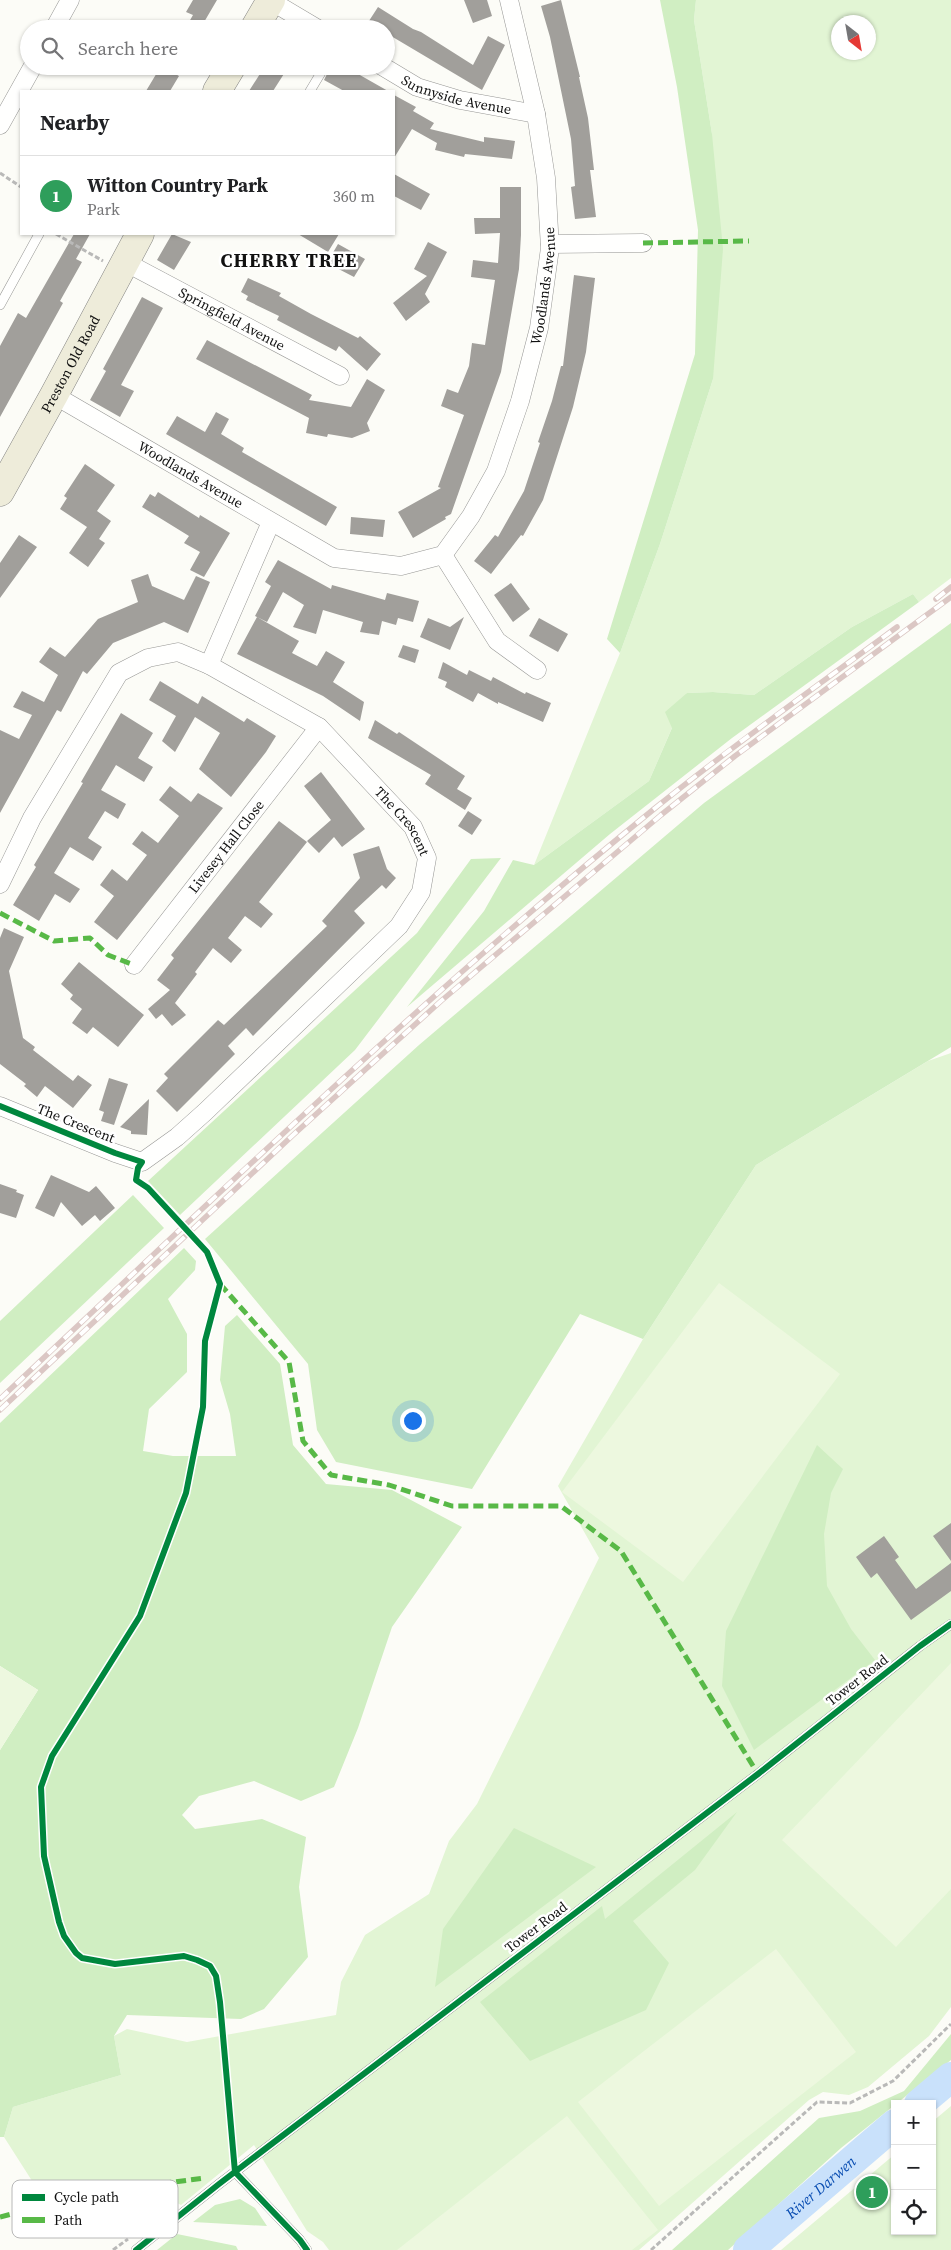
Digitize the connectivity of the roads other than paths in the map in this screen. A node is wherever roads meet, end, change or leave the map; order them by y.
1 (70, 0) edge
2 (271, 0) edge
3 (509, 0) edge
4 (59, 20) edge
5 (259, 20) edge
6 (303, 20) edge
7 (395, 74) edge
8 (28, 75) edge
9 (227, 75) edge
10 (320, 75) edge
11 (218, 90) edge
12 (311, 90) edge
13 (536, 114) junction
14 (0, 126) edge
15 (38, 235) edge
16 (139, 235) edge
17 (643, 243) dead end
18 (550, 244) junction
19 (113, 261) junction
20 (0, 305) edge
21 (340, 376) dead end
22 (54, 395) junction
23 (0, 492) edge
24 (271, 522) junction
25 (443, 555) junction
26 (209, 665) junction
27 (537, 670) dead end
28 (319, 727) junction
29 (0, 884) edge
30 (134, 965) dead end
31 (0, 1106) edge
32 (951, 1624) edge
33 (235, 2172) junction
34 (178, 2217) edge
35 (151, 2238) edge
36 (136, 2250) edge
37 (307, 2250) edge

1 - 4 street
2 - 5 main road
2 - 6 street
3 - 13 street, Woodlands Avenue
7 - 13 street, Sunnyside Avenue
8 - 14 street
9 - 11 main road
10 - 12 lane
13 - 18 street, Woodlands Avenue
15 - 20 lane
16 - 19 main road, Preston Old Road
17 - 18 street
18 - 25 street, Woodlands Avenue
19 - 21 street, Springfield Avenue
19 - 22 main road, Preston Old Road
22 - 23 main road, Preston Old Road
22 - 24 street, Woodlands Avenue
24 - 25 street, Woodlands Avenue
24 - 26 street
25 - 27 street
26 - 28 street, The Crescent
26 - 29 street, The Crescent
28 - 30 street, Livesey Hall Close
28 - 31 street, The Crescent
32 - 33 lane, Tower Road
33 - 34 lane, Tower Road
33 - 37 lane
35 - 36 lane, Tower Road

